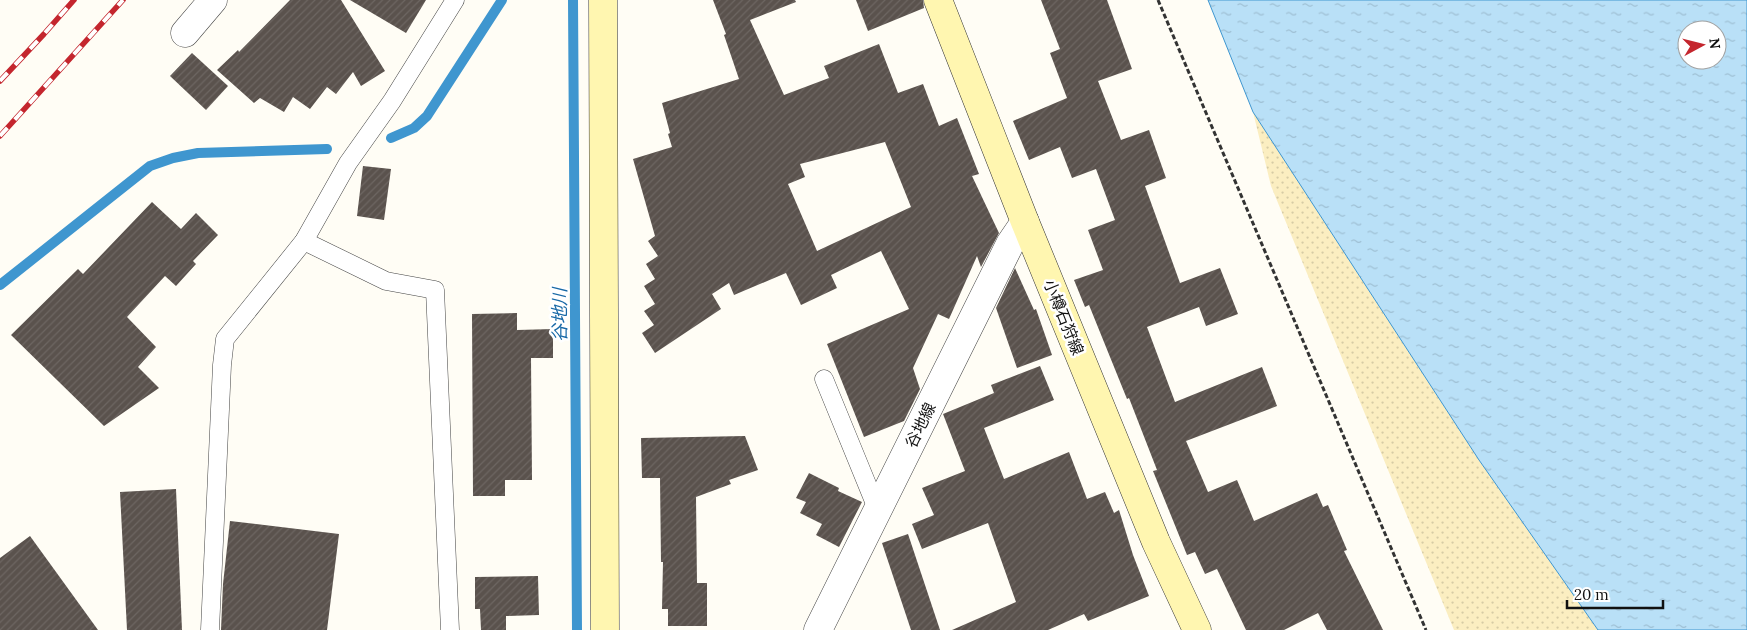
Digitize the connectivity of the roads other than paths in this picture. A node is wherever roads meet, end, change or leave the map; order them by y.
1 (213, 0) edge
2 (455, 0) edge
3 (603, 0) edge
4 (938, 0) edge
5 (185, 33) dead end
6 (1025, 222) junction
7 (304, 241) junction
8 (824, 379) dead end
9 (878, 511) junction
10 (210, 630) edge
11 (450, 630) edge
12 (605, 630) edge
13 (818, 630) edge
14 (1197, 630) edge

1 - 5 street
2 - 7 lane
3 - 12 main road
4 - 6 main road, 小樽石狩線
6 - 9 street, 谷地線
6 - 14 main road, 小樽石狩線
7 - 10 lane
7 - 11 lane
8 - 9 lane
9 - 13 street, 谷地線

